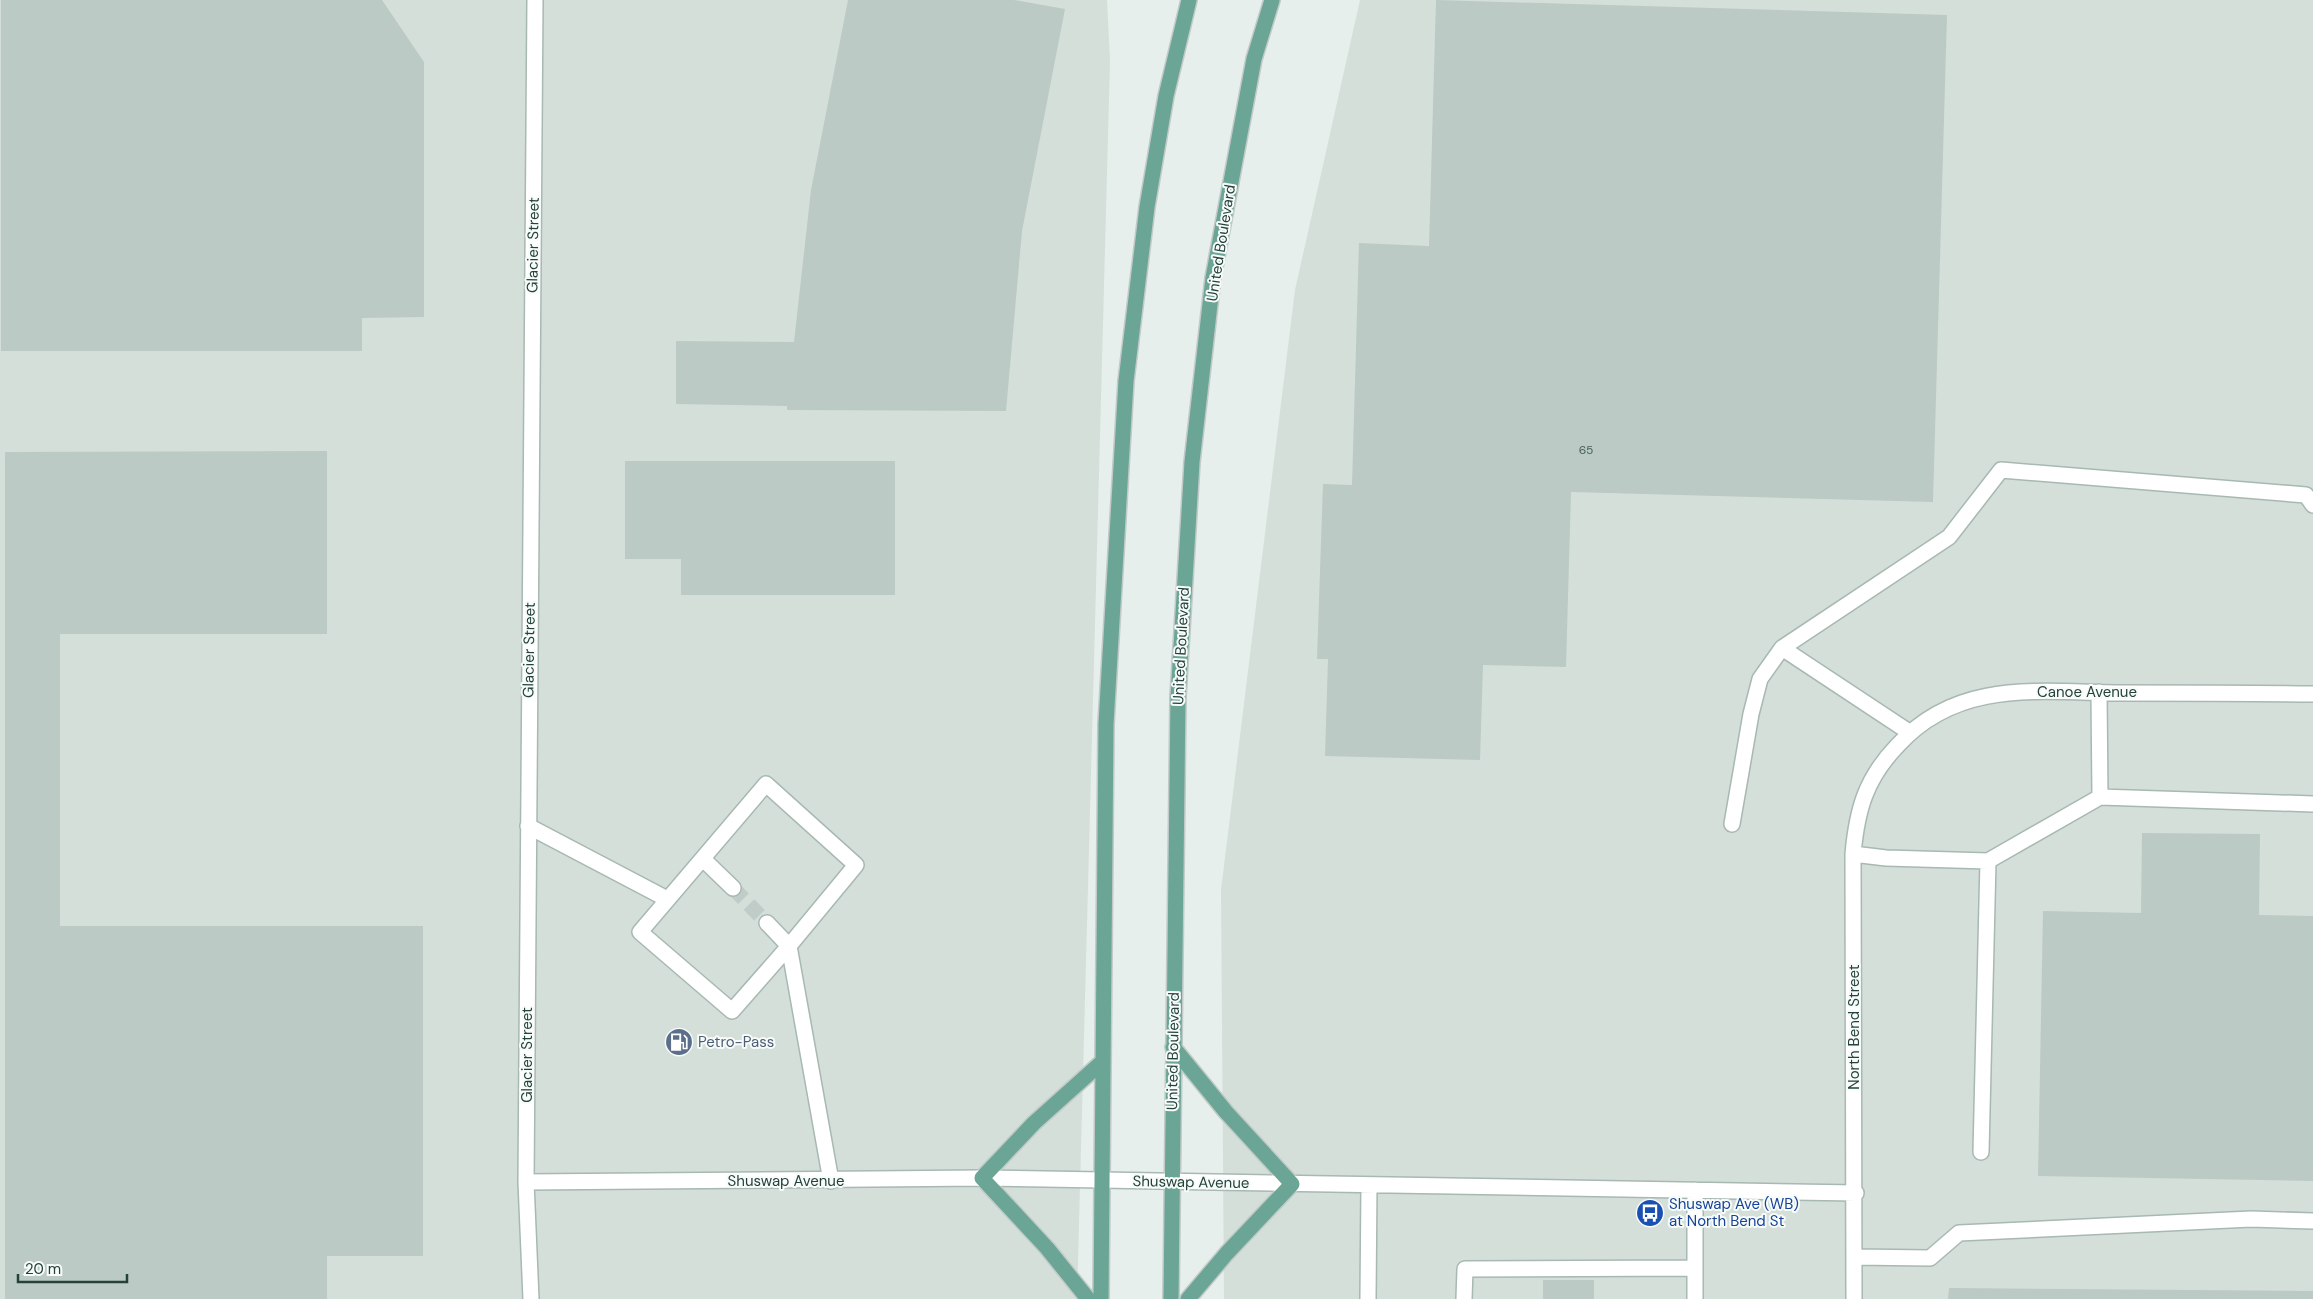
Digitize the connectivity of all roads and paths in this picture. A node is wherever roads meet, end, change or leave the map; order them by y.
1 (535, 0) edge
2 (1188, 0) edge
3 (1272, 0) edge
4 (2313, 505) edge
5 (1782, 648) junction
6 (2099, 692) junction
7 (2313, 694) edge
8 (1909, 732) junction
9 (1882, 761) joint
10 (2100, 796) junction
11 (2313, 804) edge
12 (1732, 824) dead end
13 (528, 826) junction
14 (1853, 854) junction
15 (703, 860) junction
16 (1988, 861) junction
17 (733, 888) tunnel mouth
18 (667, 899) junction
19 (767, 923) tunnel mouth
20 (789, 946) junction
21 (1174, 1047) junction
22 (1102, 1062) junction
23 (1981, 1152) dead end
24 (982, 1178) junction
25 (1100, 1180) junction
26 (831, 1181) junction
27 (1171, 1181) junction
28 (526, 1182) junction
29 (1292, 1184) junction
30 (1369, 1185) junction
31 (1695, 1190) junction
32 (1856, 1193) junction
33 (2313, 1221) edge
34 (1855, 1257) junction
35 (1695, 1268) junction
36 (531, 1299) edge
37 (1088, 1299) edge
38 (1100, 1299) edge
39 (1171, 1299) edge
40 (1188, 1299) edge
41 (1368, 1299) edge
42 (1464, 1299) edge
43 (1695, 1299) edge
44 (1854, 1299) edge

1 - 13 street, Glacier Street
2 - 22 main road
3 - 21 main road, United Boulevard
4 - 5 street
5 - 8 street
5 - 12 street
6 - 7 street, Canoe Avenue
6 - 8 street, Canoe Avenue
6 - 10 street
8 - 9 street, Canoe Avenue
9 - 14 street, North Bend Street
10 - 11 street
10 - 16 street
13 - 18 street
13 - 28 street, Glacier Street
14 - 16 street
14 - 32 street, North Bend Street
15 - 17 street
15 - 18 street
15 - 20 street
16 - 23 street
18 - 20 street
19 - 20 street
20 - 26 street
21 - 27 main road, United Boulevard
21 - 29 main road
22 - 24 main road
22 - 25 main road
24 - 25 street, Shuswap Avenue
24 - 26 street, Shuswap Avenue
24 - 37 main road
25 - 27 street, Shuswap Avenue
25 - 38 main road
26 - 28 street, Shuswap Avenue
27 - 29 street, Shuswap Avenue
27 - 39 main road, United Boulevard
28 - 36 street, Glacier Street
29 - 30 street, Shuswap Avenue
29 - 40 main road
30 - 31 street, Shuswap Avenue
30 - 41 street
31 - 32 street, Shuswap Avenue
31 - 35 street
32 - 34 street, North Bend Street
33 - 34 street
34 - 44 street, North Bend Street
35 - 42 street
35 - 43 street

